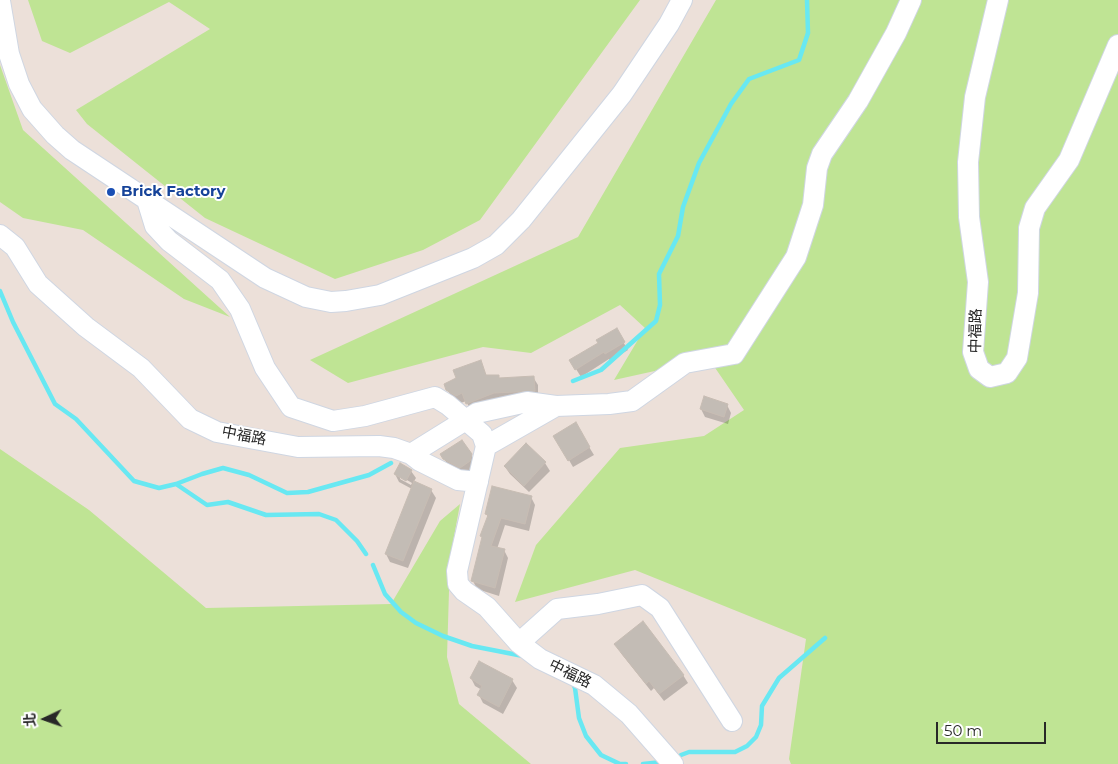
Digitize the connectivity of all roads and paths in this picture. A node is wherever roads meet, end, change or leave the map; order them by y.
1 (0, 0) edge
2 (682, 0) edge
3 (911, 0) edge
4 (998, 0) edge
5 (1118, 45) edge
6 (147, 200) junction
7 (0, 235) edge
8 (556, 406) junction
9 (466, 421) junction
10 (486, 446) junction
11 (411, 454) junction
12 (478, 482) junction
13 (519, 643) junction
14 (732, 721) dead end
15 (673, 764) edge

1 - 6 street
2 - 6 street
3 - 8 street
4 - 5 street, 中福路
6 - 9 street
7 - 11 street, 中福路
8 - 9 street
8 - 10 street
9 - 10 street
9 - 11 street
10 - 12 street, 中福路
11 - 12 street, 中福路
12 - 13 street, 中福路
13 - 14 street
13 - 15 street, 中福路

